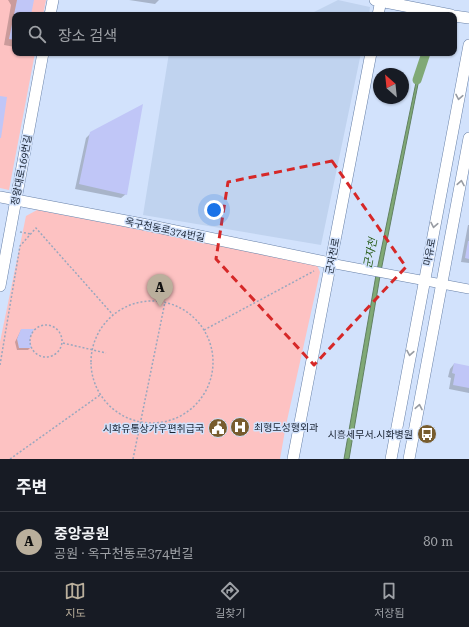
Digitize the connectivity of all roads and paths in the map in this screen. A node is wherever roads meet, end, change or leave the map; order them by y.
1 (53, 0) edge
2 (379, 0) edge
3 (51, 12) edge
4 (378, 12) edge
5 (438, 12) edge
6 (457, 16) edge
7 (469, 18) edge
8 (469, 45) edge
9 (42, 56) edge
10 (370, 56) edge
11 (469, 138) edge
12 (0, 197) edge
13 (16, 200) junction
14 (330, 263) junction
15 (314, 271) dead end
16 (424, 279) junction
17 (442, 283) junction
18 (0, 286) edge
19 (469, 289) edge
20 (165, 302) junction
21 (114, 315) junction
22 (204, 330) junction
23 (63, 343) junction
24 (93, 349) junction
25 (106, 353) dead end
26 (0, 364) edge
27 (100, 395) junction
28 (141, 422) junction
29 (10, 459) edge
30 (132, 459) edge
31 (293, 459) edge
32 (391, 459) edge
33 (409, 459) edge

1 - 3 street
2 - 4 street
2 - 5 street
6 - 7 street
8 -> 16 street, 마유로
9 - 13 street, 정왕대로169번길
10 - 14 street, 군자천로
17 -> 11 street, 마유로
12 - 13 street, 옥구천동로374번길
13 - 14 street, 옥구천동로374번길
13 - 18 street, 정왕대로169번길
14 - 16 street
14 - 31 street, 군자천로
15 - 22 path
16 - 17 street
16 -> 32 street, 마유로
17 - 19 street
33 -> 17 street, 마유로
20 - 21 path
20 - 22 path
20 - 28 path
21 - 24 path
21 - 26 path
22 - 28 path
23 - 23 path
23 - 24 path
24 - 25 path
24 - 27 path
27 - 28 path
27 - 29 path
28 - 30 path

